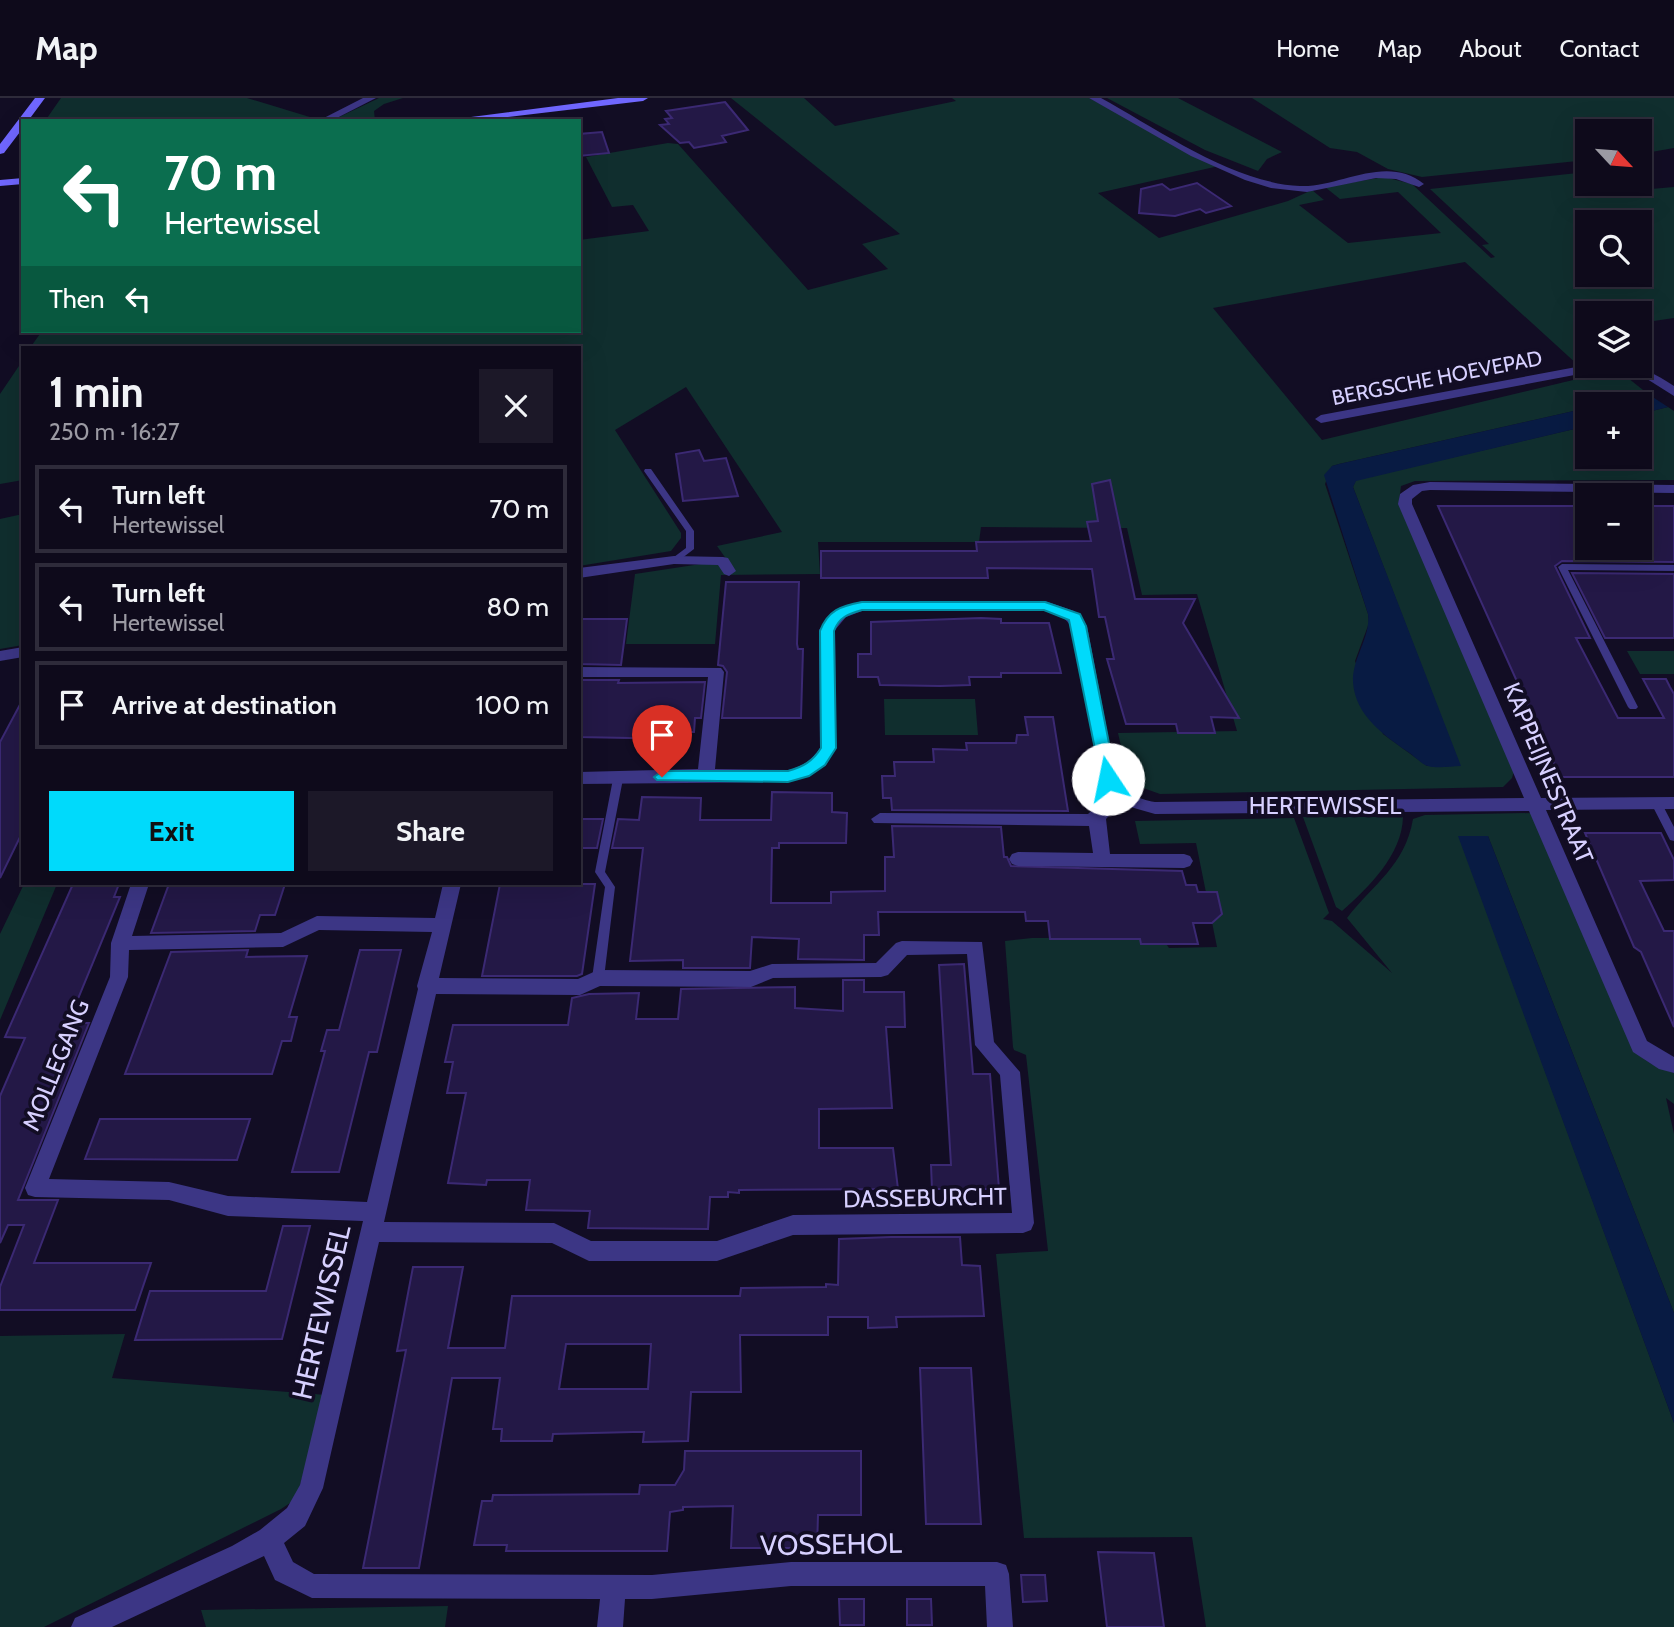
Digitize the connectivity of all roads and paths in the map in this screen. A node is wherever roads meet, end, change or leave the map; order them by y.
1 (40, 98) edge
2 (371, 98) edge
3 (643, 98) edge
4 (1094, 98) edge
5 (24, 119) edge
6 (327, 119) edge
7 (462, 119) edge
8 (21, 123) edge
9 (0, 151) edge
10 (21, 181) edge
11 (0, 183) edge
12 (1419, 184) dead end
13 (1575, 371) edge
14 (1652, 377) edge
15 (1674, 392) edge
16 (1321, 419) dead end
17 (648, 471) dead end
18 (1674, 489) edge
19 (674, 560) junction
20 (1674, 568) edge
21 (729, 571) dead end
22 (581, 573) edge
23 (21, 652) edge
24 (0, 656) edge
25 (581, 672) edge
26 (1633, 707) dead end
27 (706, 775) junction
28 (581, 778) edge
29 (618, 779) junction
30 (1118, 795) junction
31 (1665, 803) edge
32 (1535, 805) junction
33 (1097, 817) junction
34 (880, 819) dead end
35 (1674, 837) edge
36 (1018, 859) dead end
37 (1102, 860) junction
38 (1184, 861) dead end
39 (140, 885) edge
40 (452, 885) edge
41 (442, 925) junction
42 (120, 943) junction
43 (598, 978) junction
44 (426, 986) junction
45 (1670, 1064) edge
46 (373, 1222) junction
47 (269, 1539) junction
48 (613, 1588) junction
49 (84, 1627) edge
50 (610, 1627) edge
51 (1000, 1627) edge

1 - 5 street
2 - 6 street
3 - 7 street
4 - 12 street
8 - 9 street
10 - 11 street
13 - 16 street, BERGSCHE HOEVEPAD
14 - 15 street
17 - 19 lane
18 - 32 street, KAPPEIJNESTRAAT
19 - 21 street
19 - 22 street
20 - 26 lane
23 - 24 street
25 - 27 street
27 - 29 street
27 - 30 street
28 - 29 street
29 - 43 lane
30 - 32 street, HERTEWISSEL
30 - 33 street
31 - 32 street, HERTEWISSEL
31 - 35 lane
32 - 45 street, KAPPEIJNESTRAAT
33 - 34 street
33 - 37 street
36 - 37 street
37 - 38 street
39 - 42 street
40 - 41 street, HERTEWISSEL
41 - 42 street
41 - 44 street, HERTEWISSEL
42 - 46 street, MOLLEGANG
43 - 44 street, DASSEBURCHT
43 - 46 street, DASSEBURCHT
44 - 46 street, HERTEWISSEL
46 - 47 street, HERTEWISSEL
47 - 48 street, VOSSEHOL
47 - 49 street, HERTEWISSEL
48 - 50 street
48 - 51 street, VOSSEHOL

